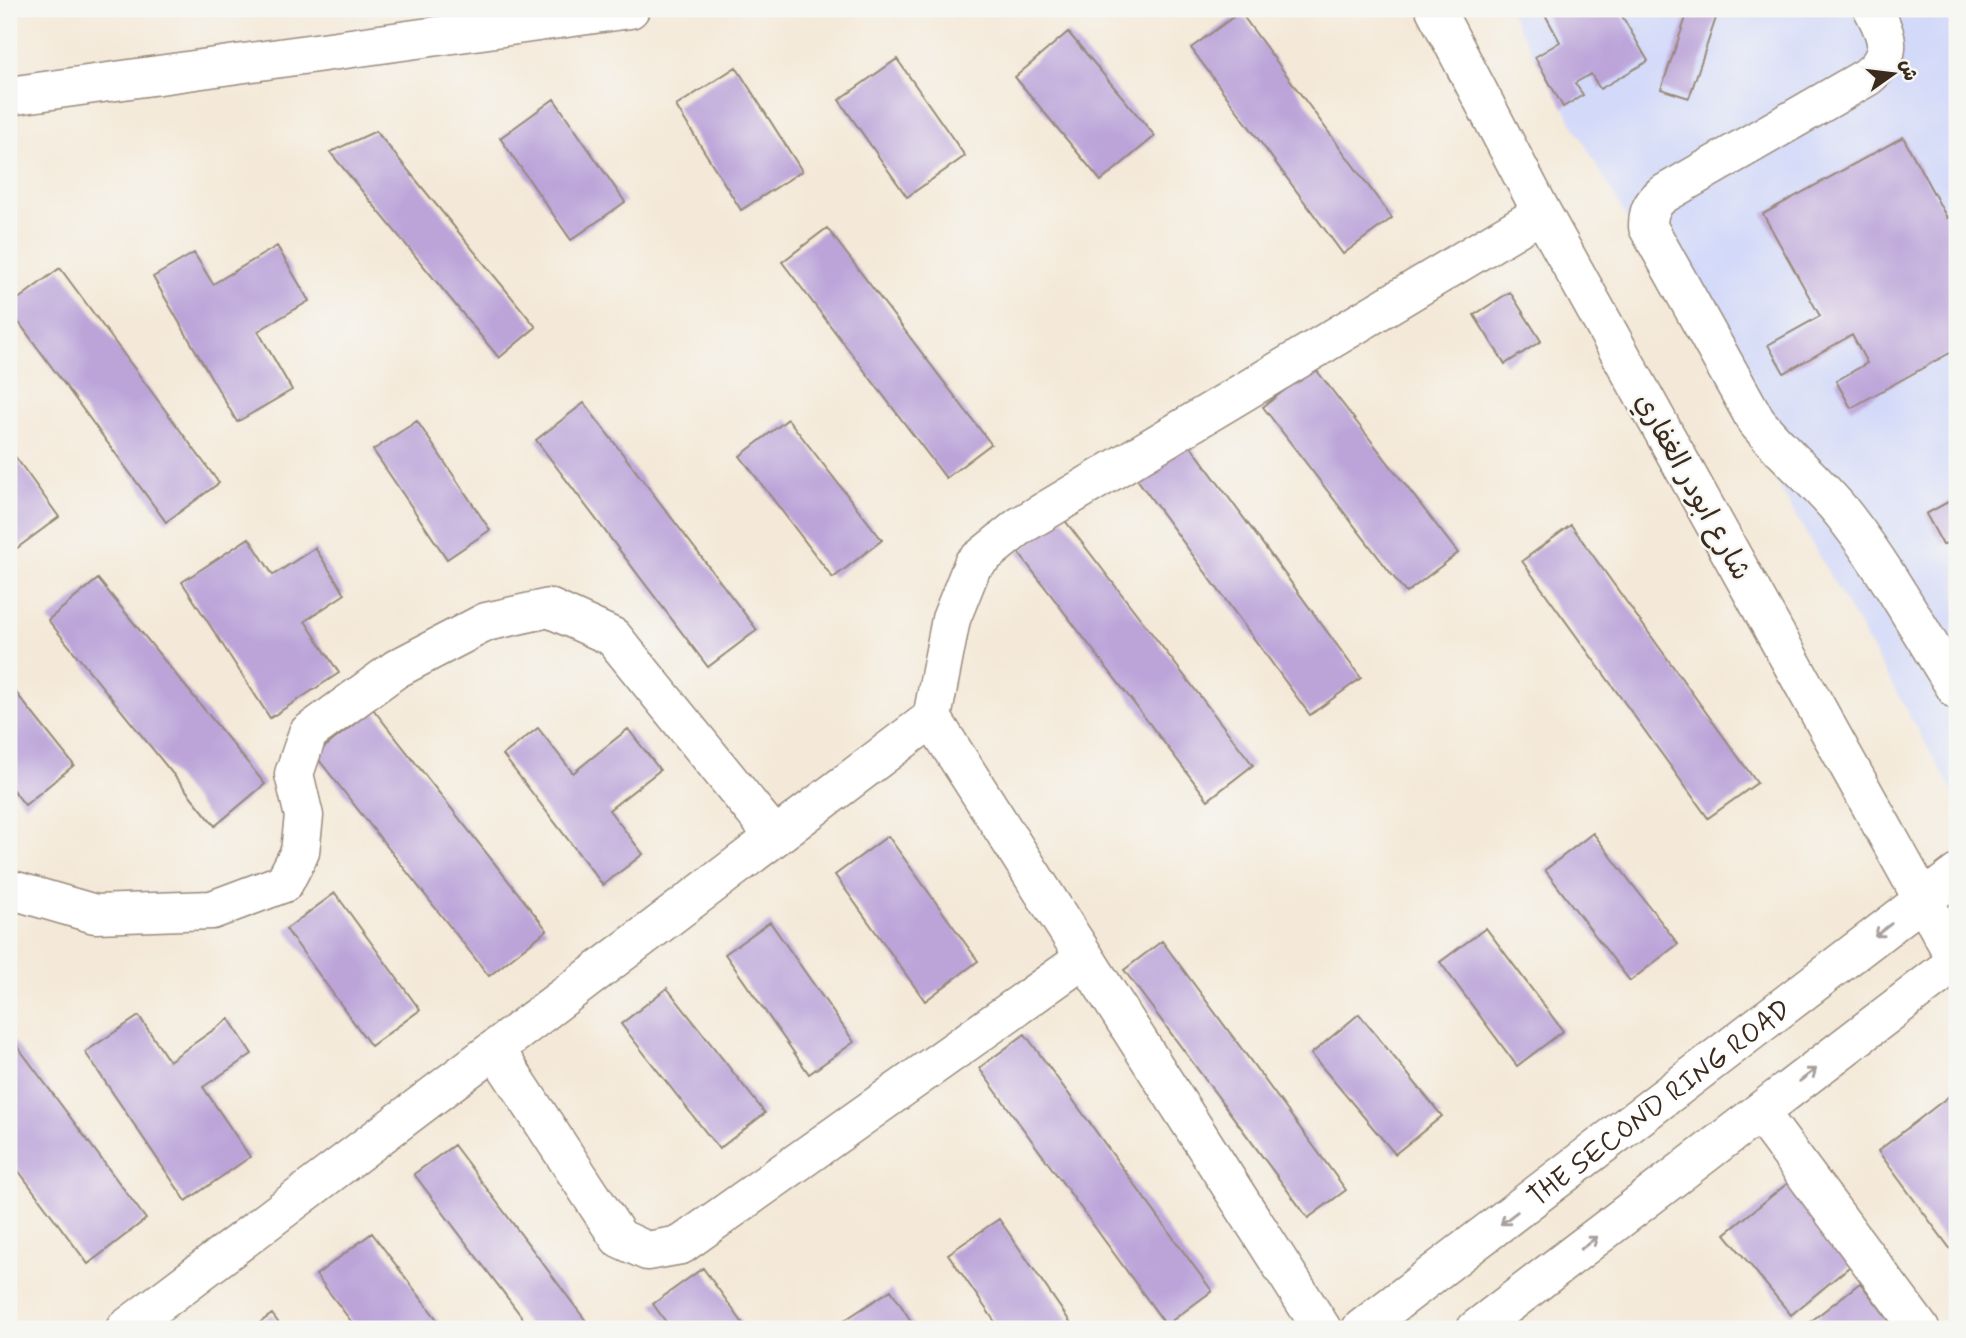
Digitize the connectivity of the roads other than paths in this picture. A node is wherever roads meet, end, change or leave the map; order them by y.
1 (630, 9) edge
2 (1435, 9) edge
3 (1873, 9) edge
4 (9, 96) edge
5 (1542, 214) junction
6 (1957, 690) edge
7 (932, 718) junction
8 (775, 837) junction
9 (1957, 874) edge
10 (9, 889) edge
11 (1924, 899) junction
12 (1085, 958) junction
13 (1957, 961) edge
14 (495, 1049) junction
15 (1760, 1113) junction
16 (125, 1329) edge
17 (1322, 1329) edge
18 (1361, 1329) edge
19 (1476, 1329) edge
20 (1920, 1329) edge

1 - 4 main road
2 - 5 main road, شارع ابودر الغفاري
3 - 6 main road
5 - 7 main road
5 - 11 main road, شارع ابودر الغفاري
7 - 8 main road
7 - 12 main road
8 - 10 main road
8 - 14 main road
9 - 11 main road, THE SECOND RING ROAD
11 - 13 main road, شارع ابودر الغفاري
11 -> 18 main road, THE SECOND RING ROAD
12 - 14 main road
12 - 17 main road
15 -> 13 main road
14 - 16 main road
19 -> 15 main road
15 - 20 main road

